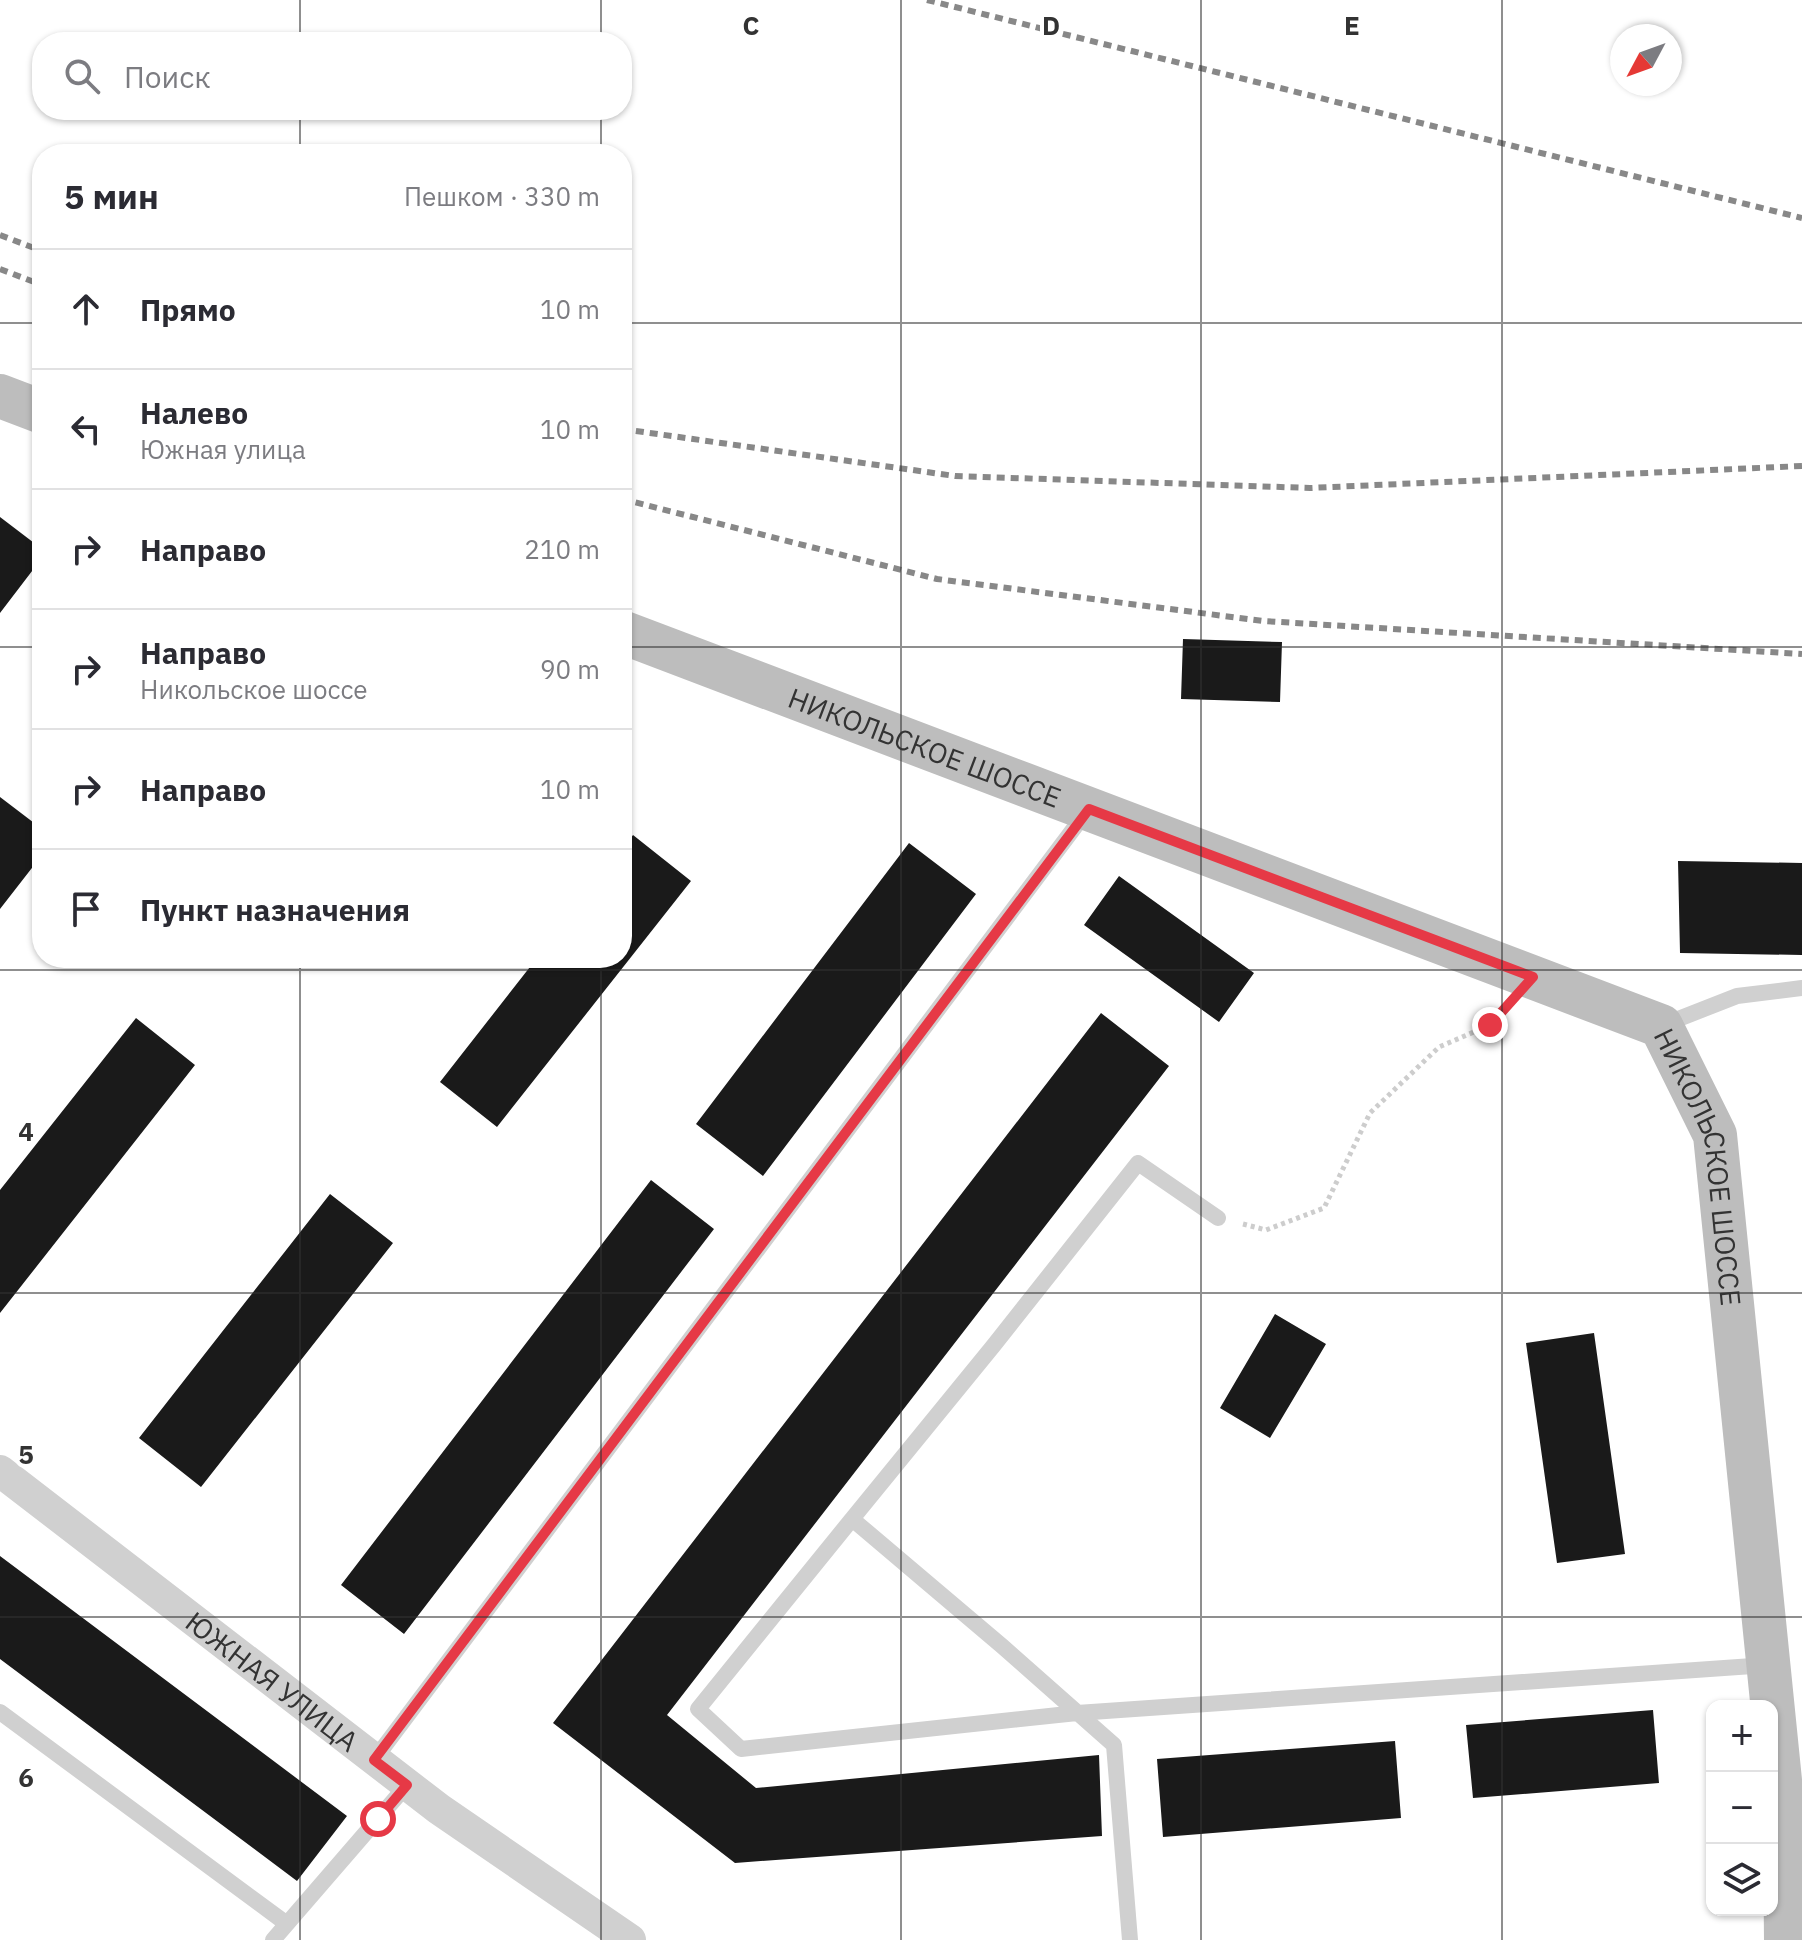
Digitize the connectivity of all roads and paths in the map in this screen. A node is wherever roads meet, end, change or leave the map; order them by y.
1 (0, 396) edge
2 (32, 408) edge
3 (632, 636) edge
4 (1089, 809) junction
5 (1533, 977) junction
6 (1802, 988) edge
7 (1661, 1026) junction
8 (1218, 1218) joint
9 (0, 1471) edge
10 (852, 1519) junction
11 (1768, 1665) junction
12 (0, 1712) edge
13 (1077, 1713) junction
14 (374, 1760) junction
15 (407, 1785) junction
16 (287, 1924) junction
17 (273, 1940) edge
18 (630, 1940) edge
19 (1130, 1940) edge
20 (1786, 1940) edge

1 - 2 street
3 - 4 street, НИКОЛЬСКОЕ ШОССЕ
4 - 5 street, НИКОЛЬСКОЕ ШОССЕ
4 - 14 lane
5 - 7 street, НИКОЛЬСКОЕ ШОССЕ
5 - 8 path
6 - 7 lane
7 - 11 street, НИКОЛЬСКОЕ ШОССЕ
8 - 10 lane
9 - 14 street, ЮЖНАЯ УЛИЦА
10 - 13 lane
10 - 13 lane
11 - 13 lane
11 - 20 street, НИКОЛЬСКОЕ ШОССЕ
12 - 16 lane
13 - 19 lane
14 - 15 street, ЮЖНАЯ УЛИЦА
15 - 16 lane
15 - 18 street, ЮЖНАЯ УЛИЦА
16 - 17 lane

